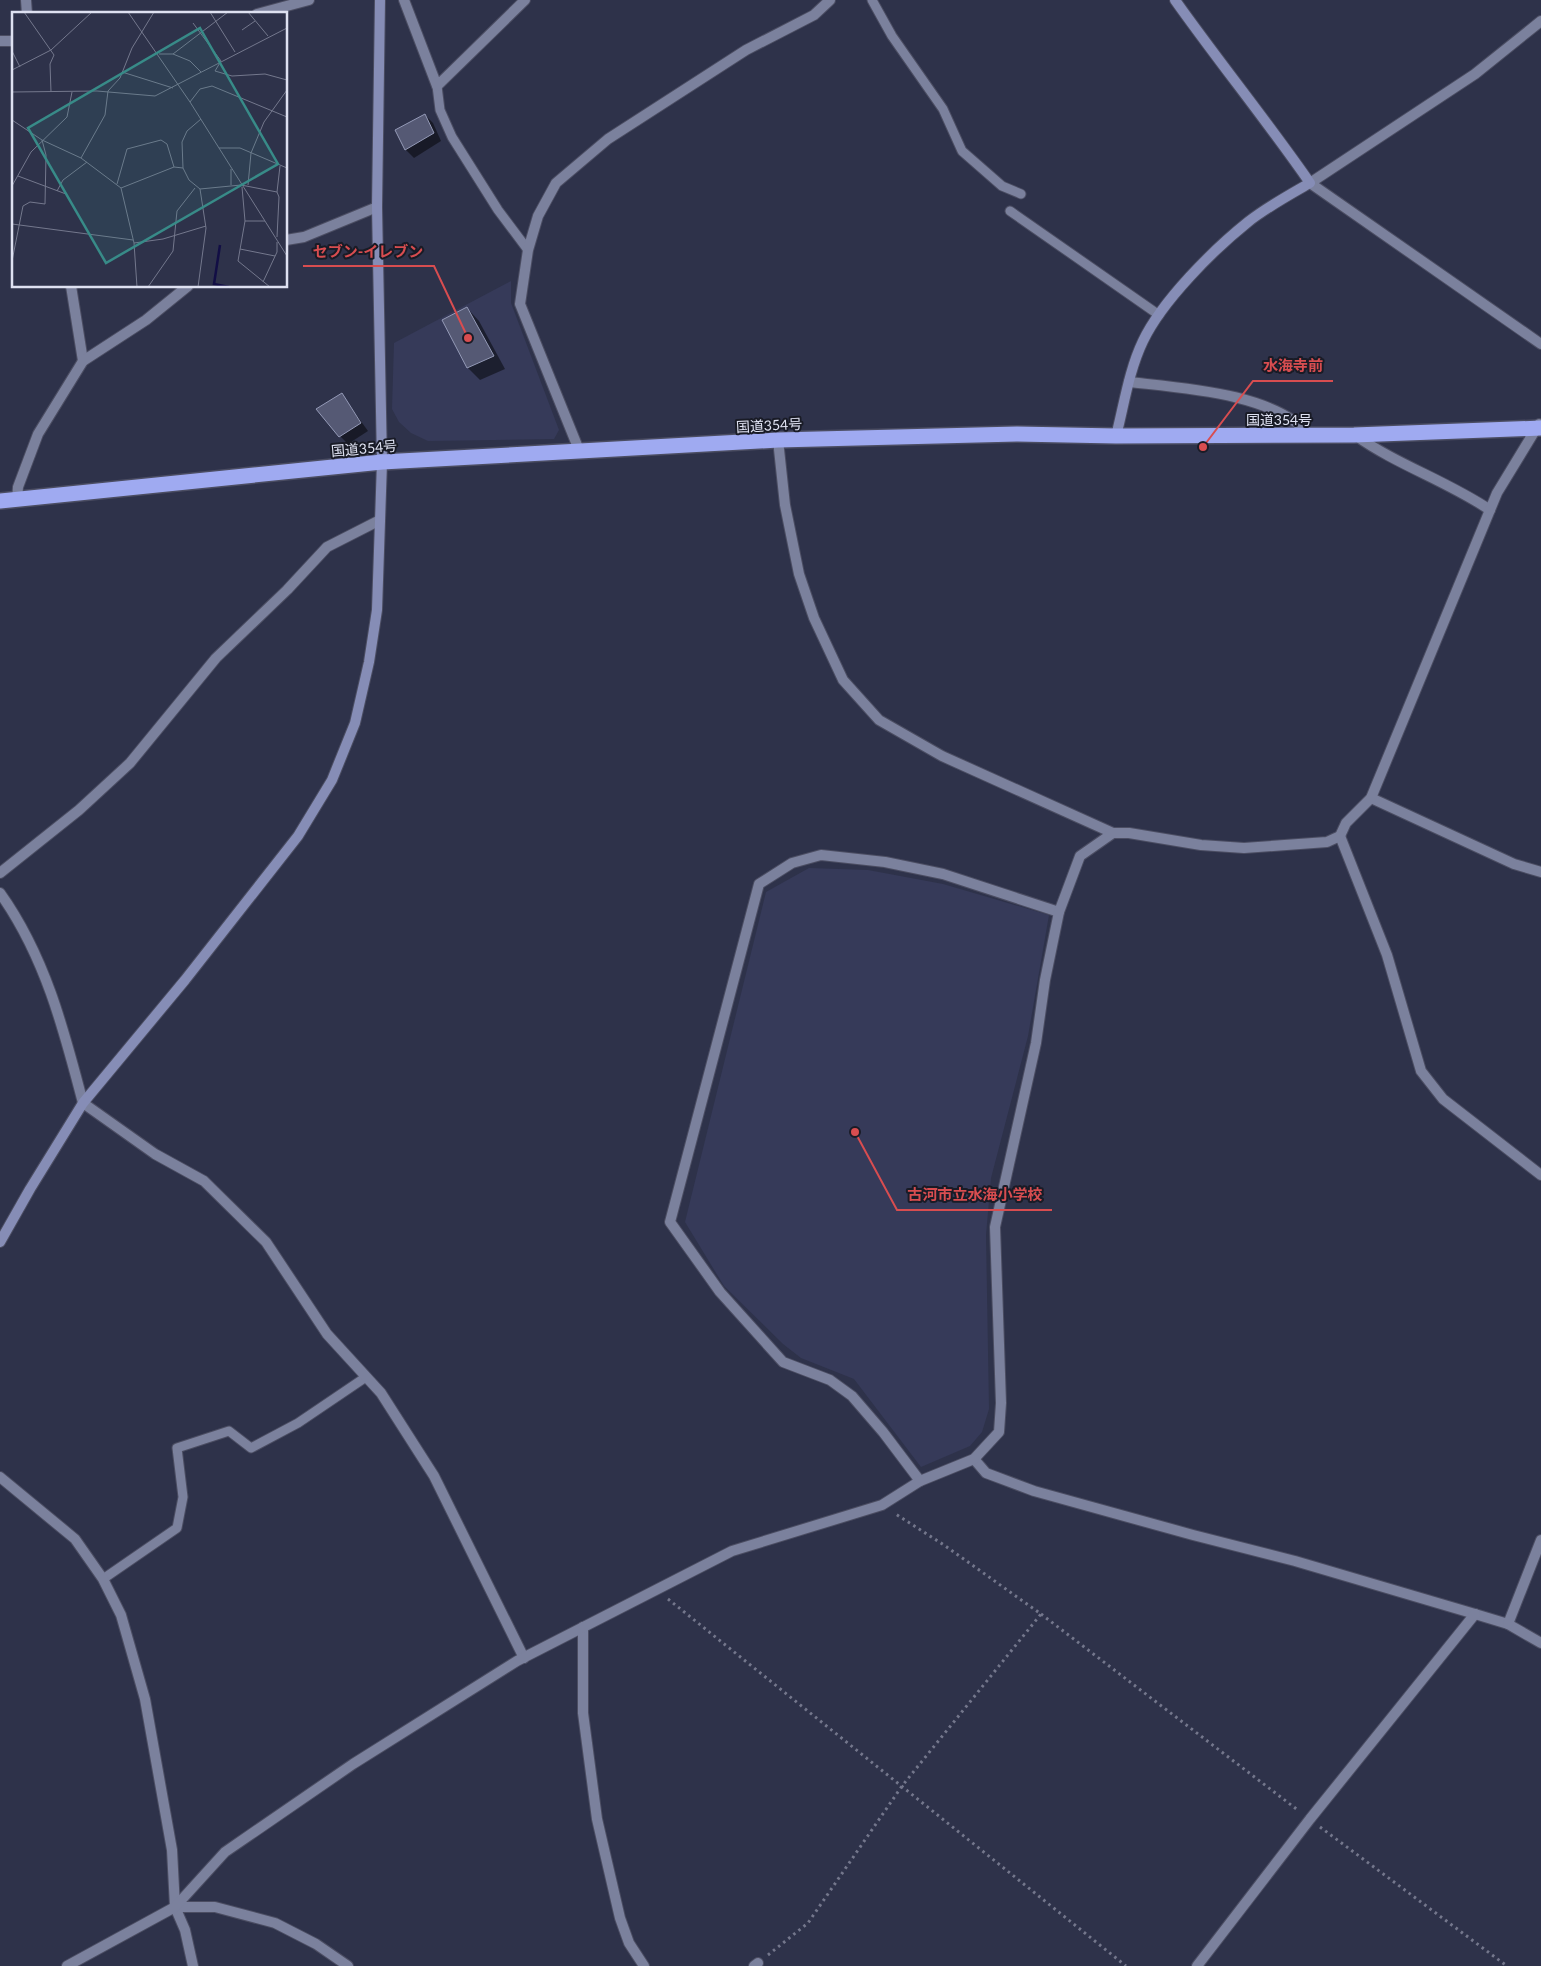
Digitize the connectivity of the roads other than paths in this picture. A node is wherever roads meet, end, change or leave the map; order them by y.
1 (309, 0) edge
2 (380, 0) edge
3 (404, 0) edge
4 (524, 0) edge
5 (830, 0) edge
6 (872, 0) edge
7 (1175, 0) edge
8 (264, 12) edge
9 (1541, 21) edge
10 (436, 86) junction
11 (1310, 183) junction
12 (1021, 194) dead end
13 (377, 207) junction
14 (1010, 211) dead end
15 (288, 240) edge
16 (528, 250) junction
17 (71, 288) edge
18 (186, 288) edge
19 (1159, 315) junction
20 (1541, 344) edge
21 (83, 361) junction
22 (1129, 382) junction
23 (1540, 426) edge
24 (1310, 435) junction
25 (1354, 435) junction
26 (1116, 436) junction
27 (778, 440) junction
28 (579, 450) junction
29 (382, 462) junction
30 (17, 500) junction
31 (0, 501) edge
32 (1490, 510) junction
33 (380, 520) junction
34 (1371, 798) junction
35 (1113, 833) junction
36 (1340, 836) junction
37 (1541, 872) edge
38 (0, 873) edge
39 (0, 893) edge
40 (1059, 912) junction
41 (83, 1104) junction
42 (1541, 1175) edge
43 (0, 1242) edge
44 (366, 1377) junction
45 (974, 1459) junction
46 (0, 1477) edge
47 (920, 1481) junction
48 (1541, 1540) edge
49 (103, 1579) junction
50 (1475, 1614) junction
51 (1508, 1624) junction
52 (583, 1627) junction
53 (1541, 1643) edge
54 (524, 1658) junction
55 (175, 1907) junction
56 (67, 1966) edge
57 (193, 1966) edge
58 (348, 1966) edge
59 (644, 1966) edge
60 (1197, 1966) edge

1 - 8 street
2 - 13 street
3 - 10 street
4 - 10 street
5 - 16 street
6 - 12 lane
7 - 11 street
9 - 11 street
10 - 16 lane
11 - 19 street
11 - 20 street
13 - 15 street
13 - 29 street
14 - 19 lane
16 - 28 street
17 - 21 street
18 - 21 street
19 - 22 street
21 - 30 street
22 - 24 street
22 - 26 street
23 - 25 highway, 国道354号
23 - 32 street
24 - 25 highway, 国道354号
24 - 26 highway, 国道354号
25 - 32 street
26 - 27 highway, 国道354号
27 - 28 highway, 国道354号
27 - 35 street
28 - 29 highway, 国道354号
29 - 30 highway, 国道354号
29 - 33 street
30 - 31 highway, 国道354号
32 - 34 street
33 - 38 street
33 - 41 street
34 - 36 street
34 - 37 street
35 - 36 street
35 - 40 street
36 - 42 street
39 - 41 street
40 - 45 street
40 - 47 street
41 - 43 street
41 - 44 street
44 - 49 lane
44 - 54 street
45 - 47 street
45 - 50 street
46 - 49 street
47 - 52 street
48 - 51 street
49 - 55 street
50 - 51 street
50 - 60 street
51 - 53 street
52 - 54 street
52 - 59 street
54 - 55 street
55 - 56 street
55 - 57 street
55 - 58 street

